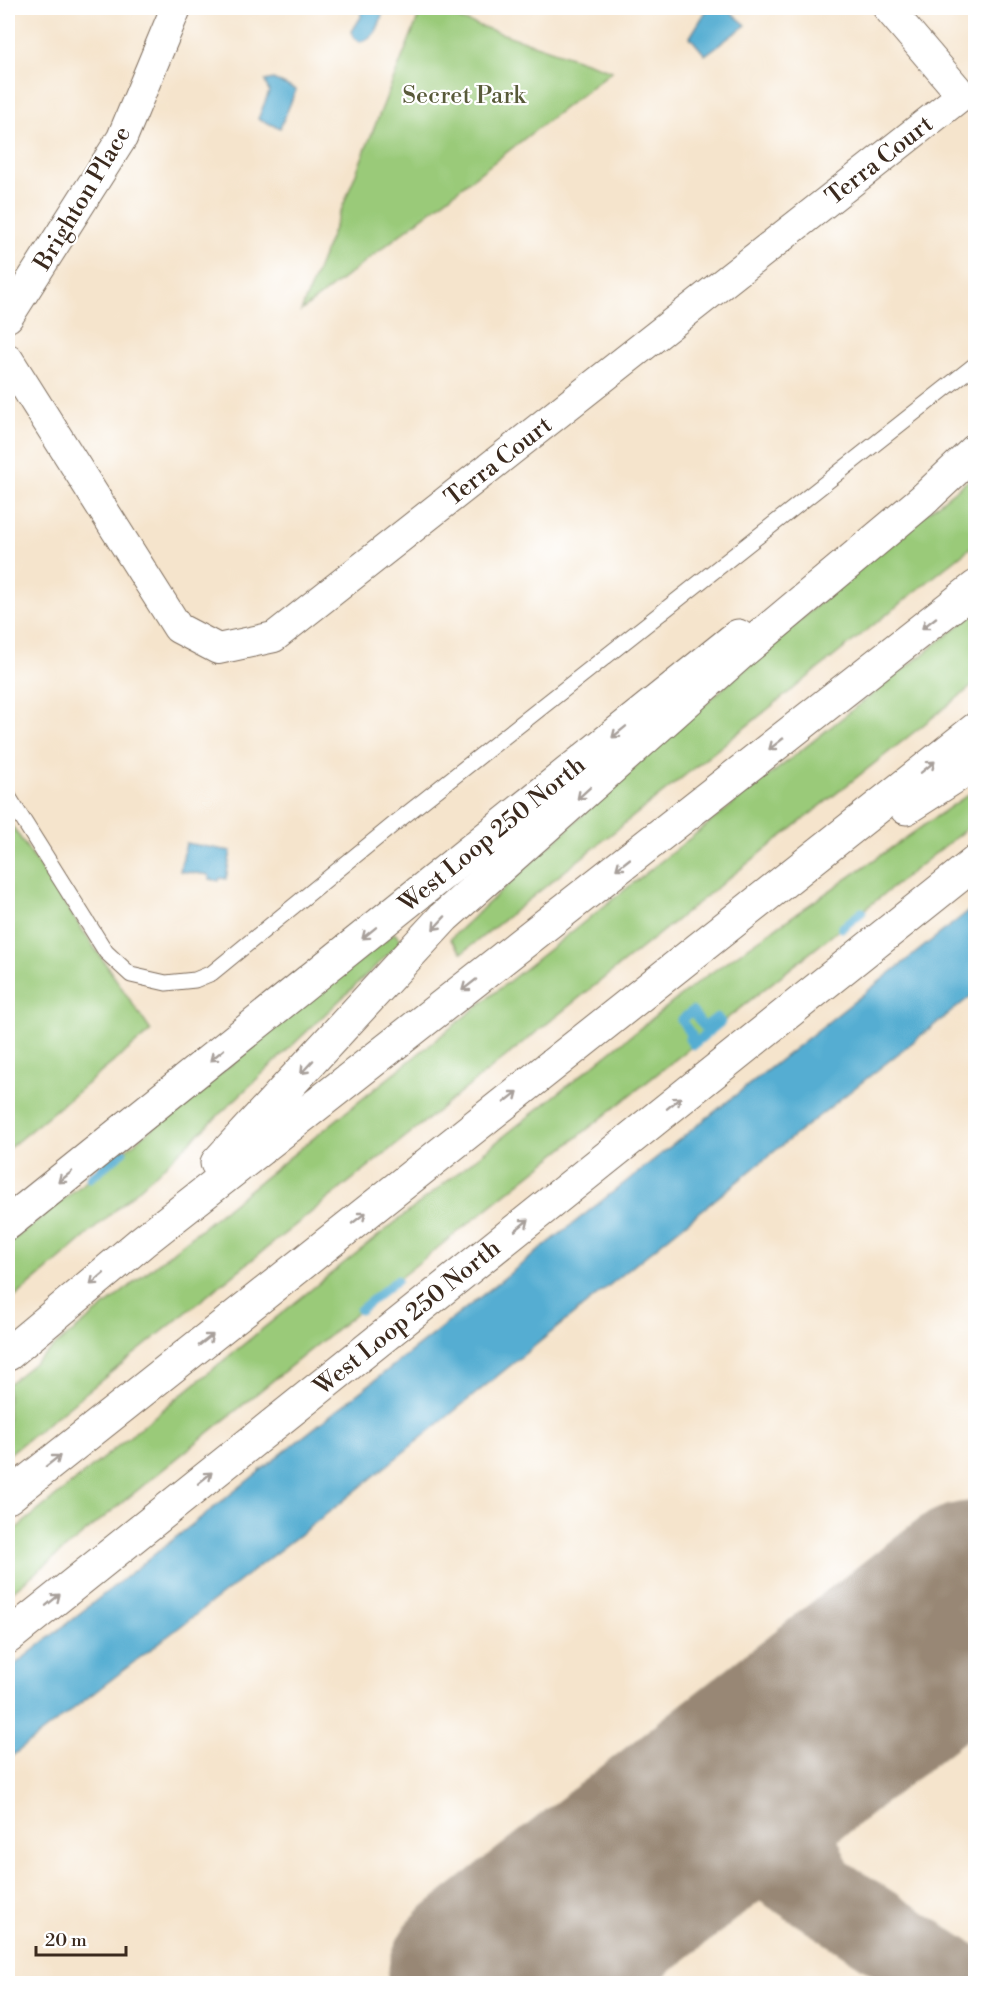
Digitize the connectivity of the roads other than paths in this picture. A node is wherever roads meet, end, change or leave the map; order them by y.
1 (176, 8) edge
2 (888, 8) edge
3 (969, 95) edge
4 (8, 317) edge
5 (8, 359) edge
6 (975, 364) edge
7 (975, 446) edge
8 (975, 450) edge
9 (975, 587) edge
10 (975, 729) edge
11 (975, 763) edge
12 (8, 796) edge
13 (975, 862) edge
14 (669, 973) junction
15 (8, 1223) edge
16 (142, 1242) junction
17 (8, 1354) edge
18 (8, 1497) edge
19 (8, 1637) edge

1 - 4 street, Brighton Place
2 - 3 street, Terra Court
3 - 5 street, Terra Court
6 - 12 lane
7 -> 15 main road, West Loop 250 North
8 -> 16 main road
9 -> 16 main road
14 -> 10 main road
11 - 14 main road
19 -> 13 main road, West Loop 250 North
18 -> 14 main road
16 -> 17 main road

